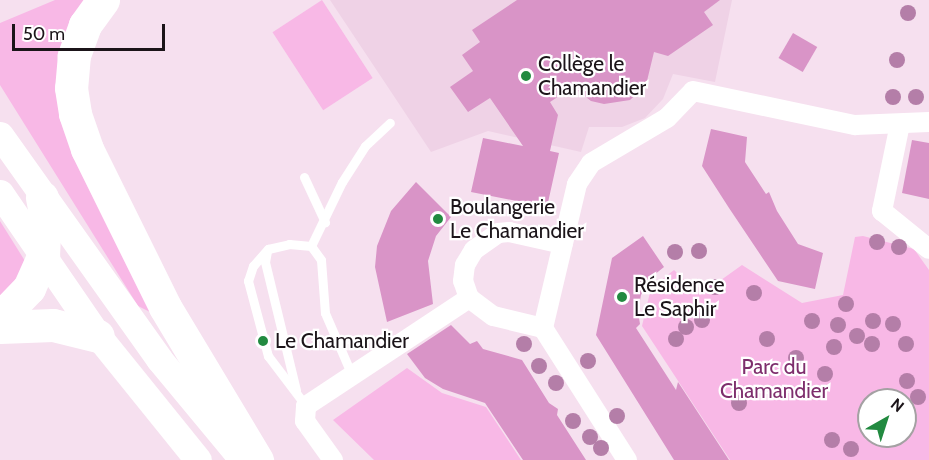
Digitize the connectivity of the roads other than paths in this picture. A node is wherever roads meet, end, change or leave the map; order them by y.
1 (103, 0) edge
2 (929, 122) edge
3 (390, 123) dead end
4 (900, 124) junction
5 (0, 135) edge
6 (304, 177) dead end
7 (0, 193) edge
8 (42, 197) junction
9 (325, 222) junction
10 (563, 244) junction
11 (311, 246) junction
12 (268, 249) junction
13 (929, 249) edge
14 (43, 256) junction
15 (469, 298) junction
16 (0, 318) edge
17 (0, 327) edge
18 (543, 328) junction
19 (98, 336) junction
20 (351, 373) junction
21 (301, 399) junction
22 (198, 460) edge
23 (243, 460) edge
24 (257, 460) edge
25 (333, 460) edge
26 (627, 460) edge

1 - 24 highway
2 - 4 street
3 - 9 lane
4 - 10 street
4 - 13 street
5 - 8 main road
6 - 9 lane
7 - 14 main road
8 - 14 highway
8 - 23 main road
9 - 11 lane
10 - 15 street
10 - 18 street
11 - 12 lane
11 - 20 lane
12 - 21 lane
12 - 21 lane
14 - 16 highway
14 - 19 main road
15 - 18 street
15 - 20 street
17 - 19 highway
18 - 26 street
19 - 22 main road
20 - 21 street
21 - 25 street

